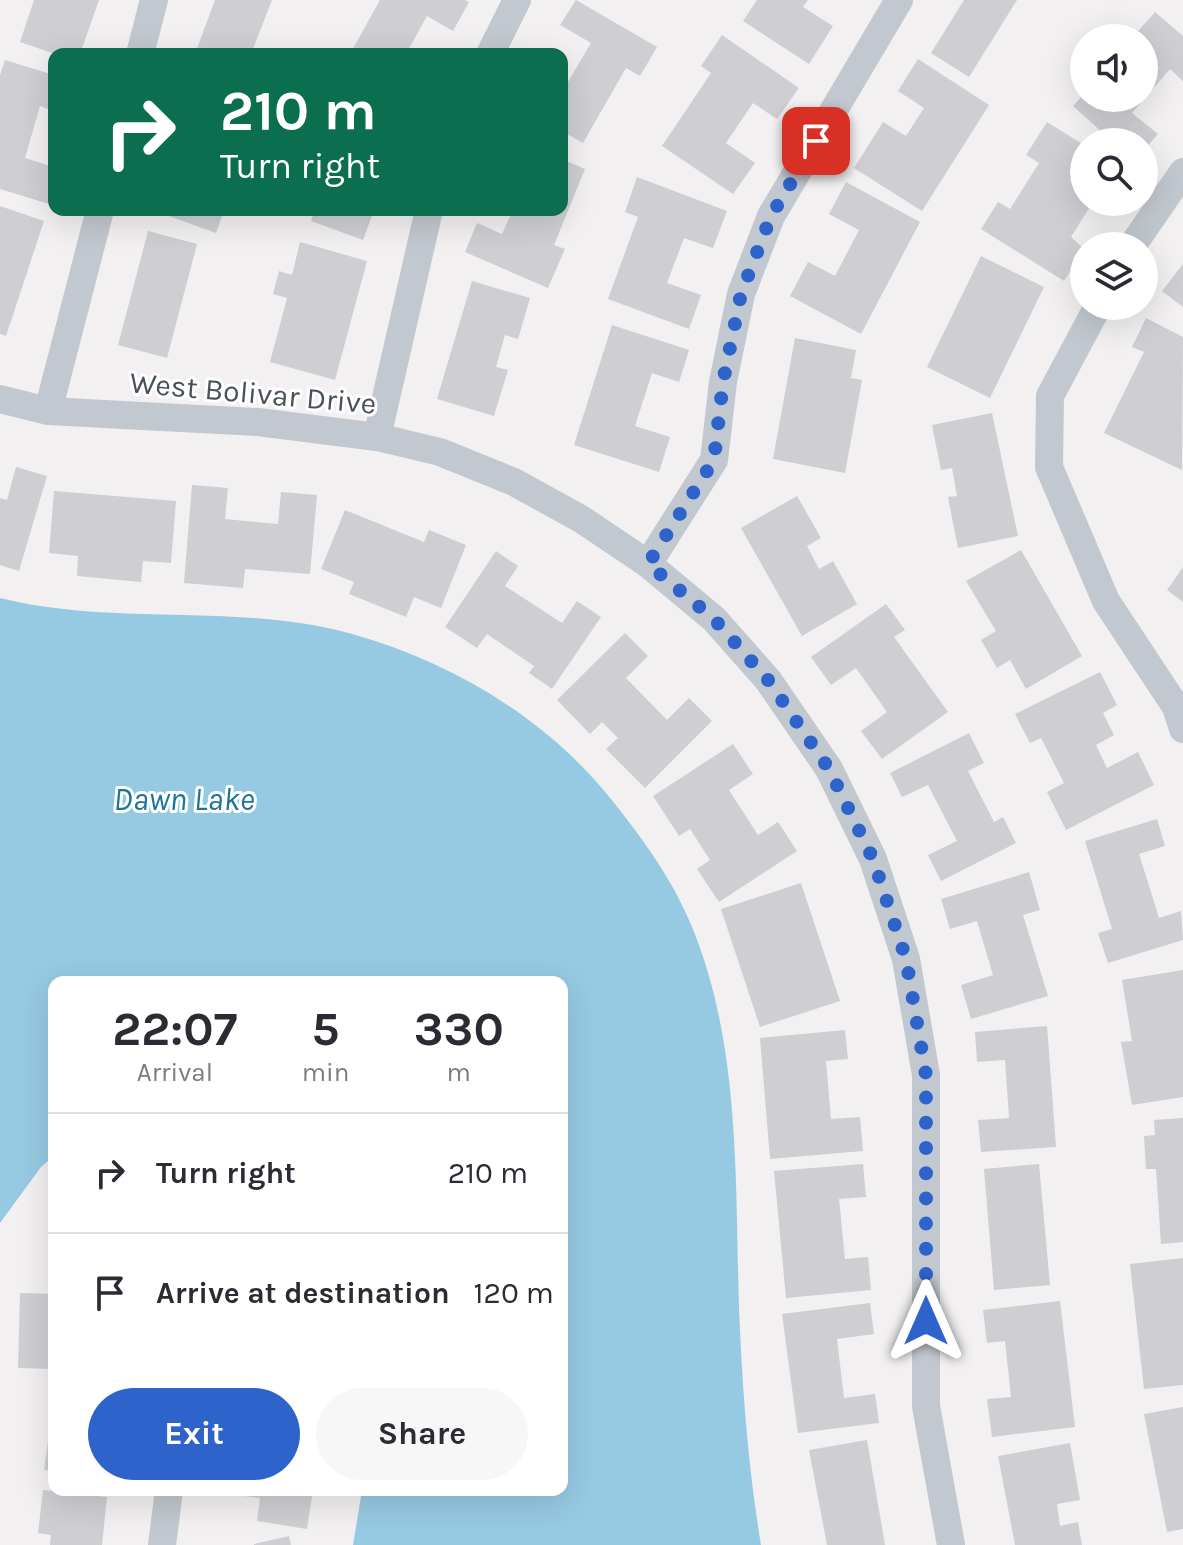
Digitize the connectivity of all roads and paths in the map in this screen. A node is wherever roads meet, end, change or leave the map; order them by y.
1 (154, 0) edge
2 (517, 0) edge
3 (899, 0) edge
4 (142, 48) edge
5 (493, 48) edge
6 (1183, 172) edge
7 (98, 216) edge
8 (428, 216) edge
9 (1142, 232) edge
10 (1091, 320) edge
11 (0, 399) edge
12 (48, 411) junction
13 (377, 437) junction
14 (648, 564) junction
15 (1181, 714) edge
16 (168, 1496) edge
17 (162, 1545) edge
18 (951, 1545) edge

1 - 4 street
2 - 5 street
3 - 14 street
6 - 9 street
7 - 12 street
8 - 13 street
10 - 15 street
11 - 12 street, West Bolivar Drive
12 - 13 street, West Bolivar Drive
13 - 14 street, West Bolivar Drive
14 - 18 street, West Bolivar Drive
16 - 17 street

